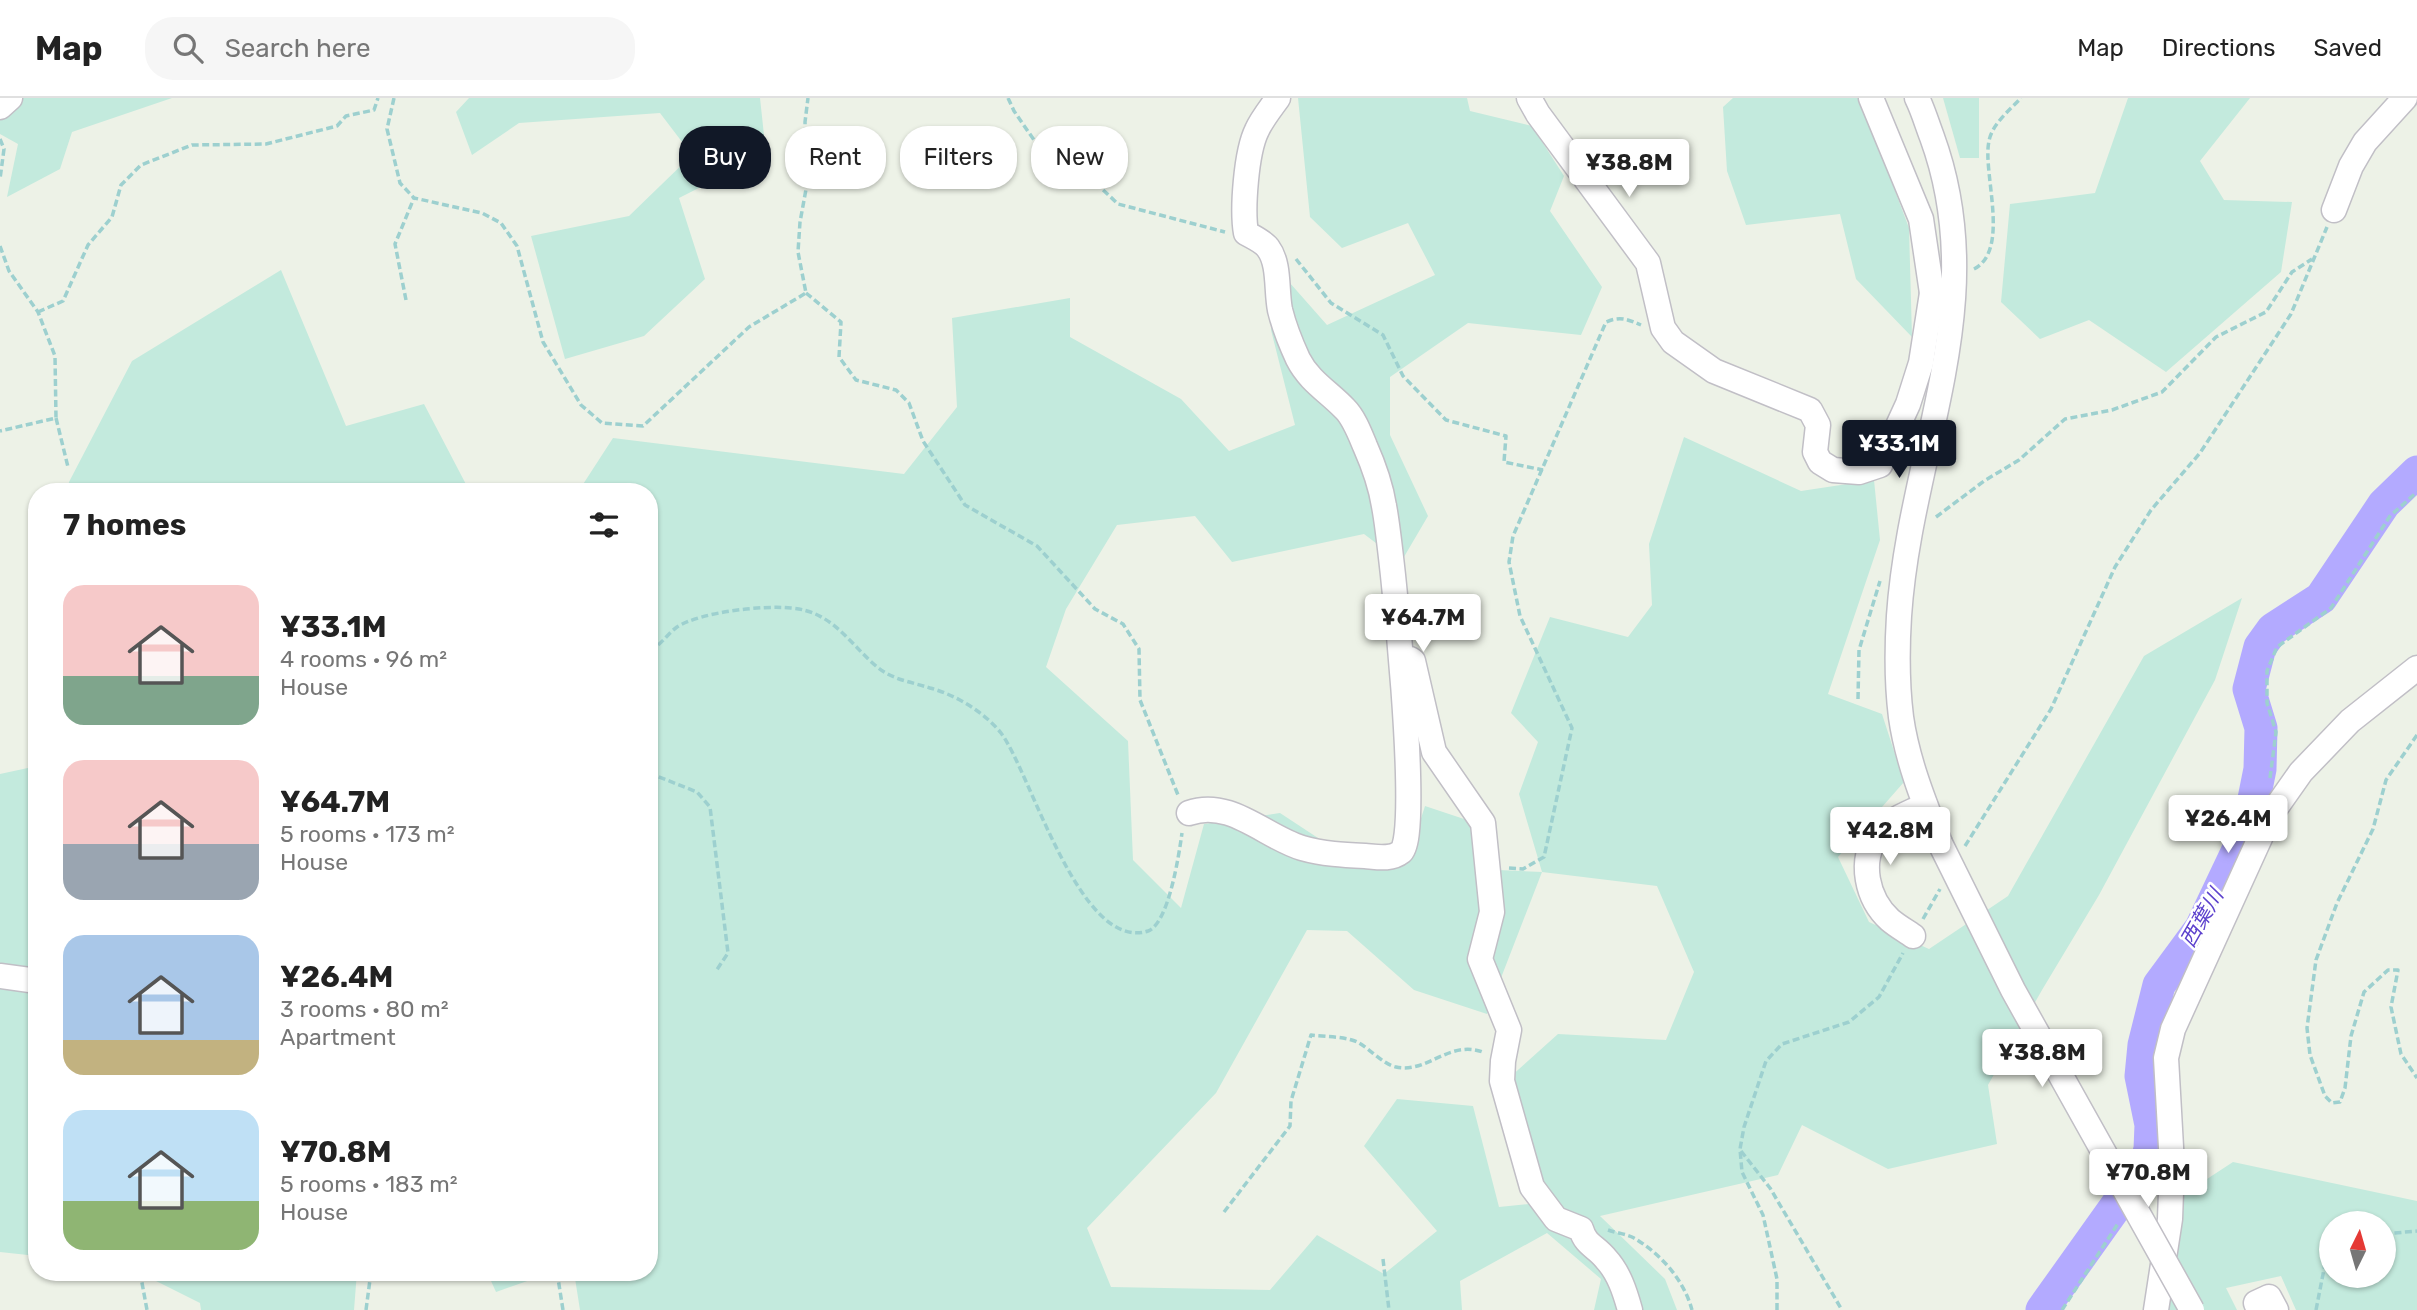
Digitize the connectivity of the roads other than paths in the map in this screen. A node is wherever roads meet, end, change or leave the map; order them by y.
1 (10, 98) edge
2 (1279, 98) edge
3 (1530, 98) edge
4 (1871, 98) edge
5 (1917, 98) edge
6 (2405, 98) edge
7 (0, 107) edge
8 (2334, 210) road end
9 (1943, 296) junction
10 (1400, 652) junction
11 (2417, 668) edge
12 (1925, 805) junction
13 (1189, 813) road end
14 (1913, 936) road end
15 (0, 976) edge
16 (28, 980) edge
17 (1630, 1310) edge
18 (2156, 1310) edge
19 (2192, 1310) edge
20 (2259, 1310) edge
21 (2276, 1310) edge

1 - 7 street
2 - 10 street
3 - 9 street
4 - 9 street
5 - 9 street
6 - 8 street
9 - 12 street
10 - 13 street
10 - 17 street
11 - 18 street
12 - 14 street
12 - 19 street, bridge
15 - 16 street
20 - 21 street

